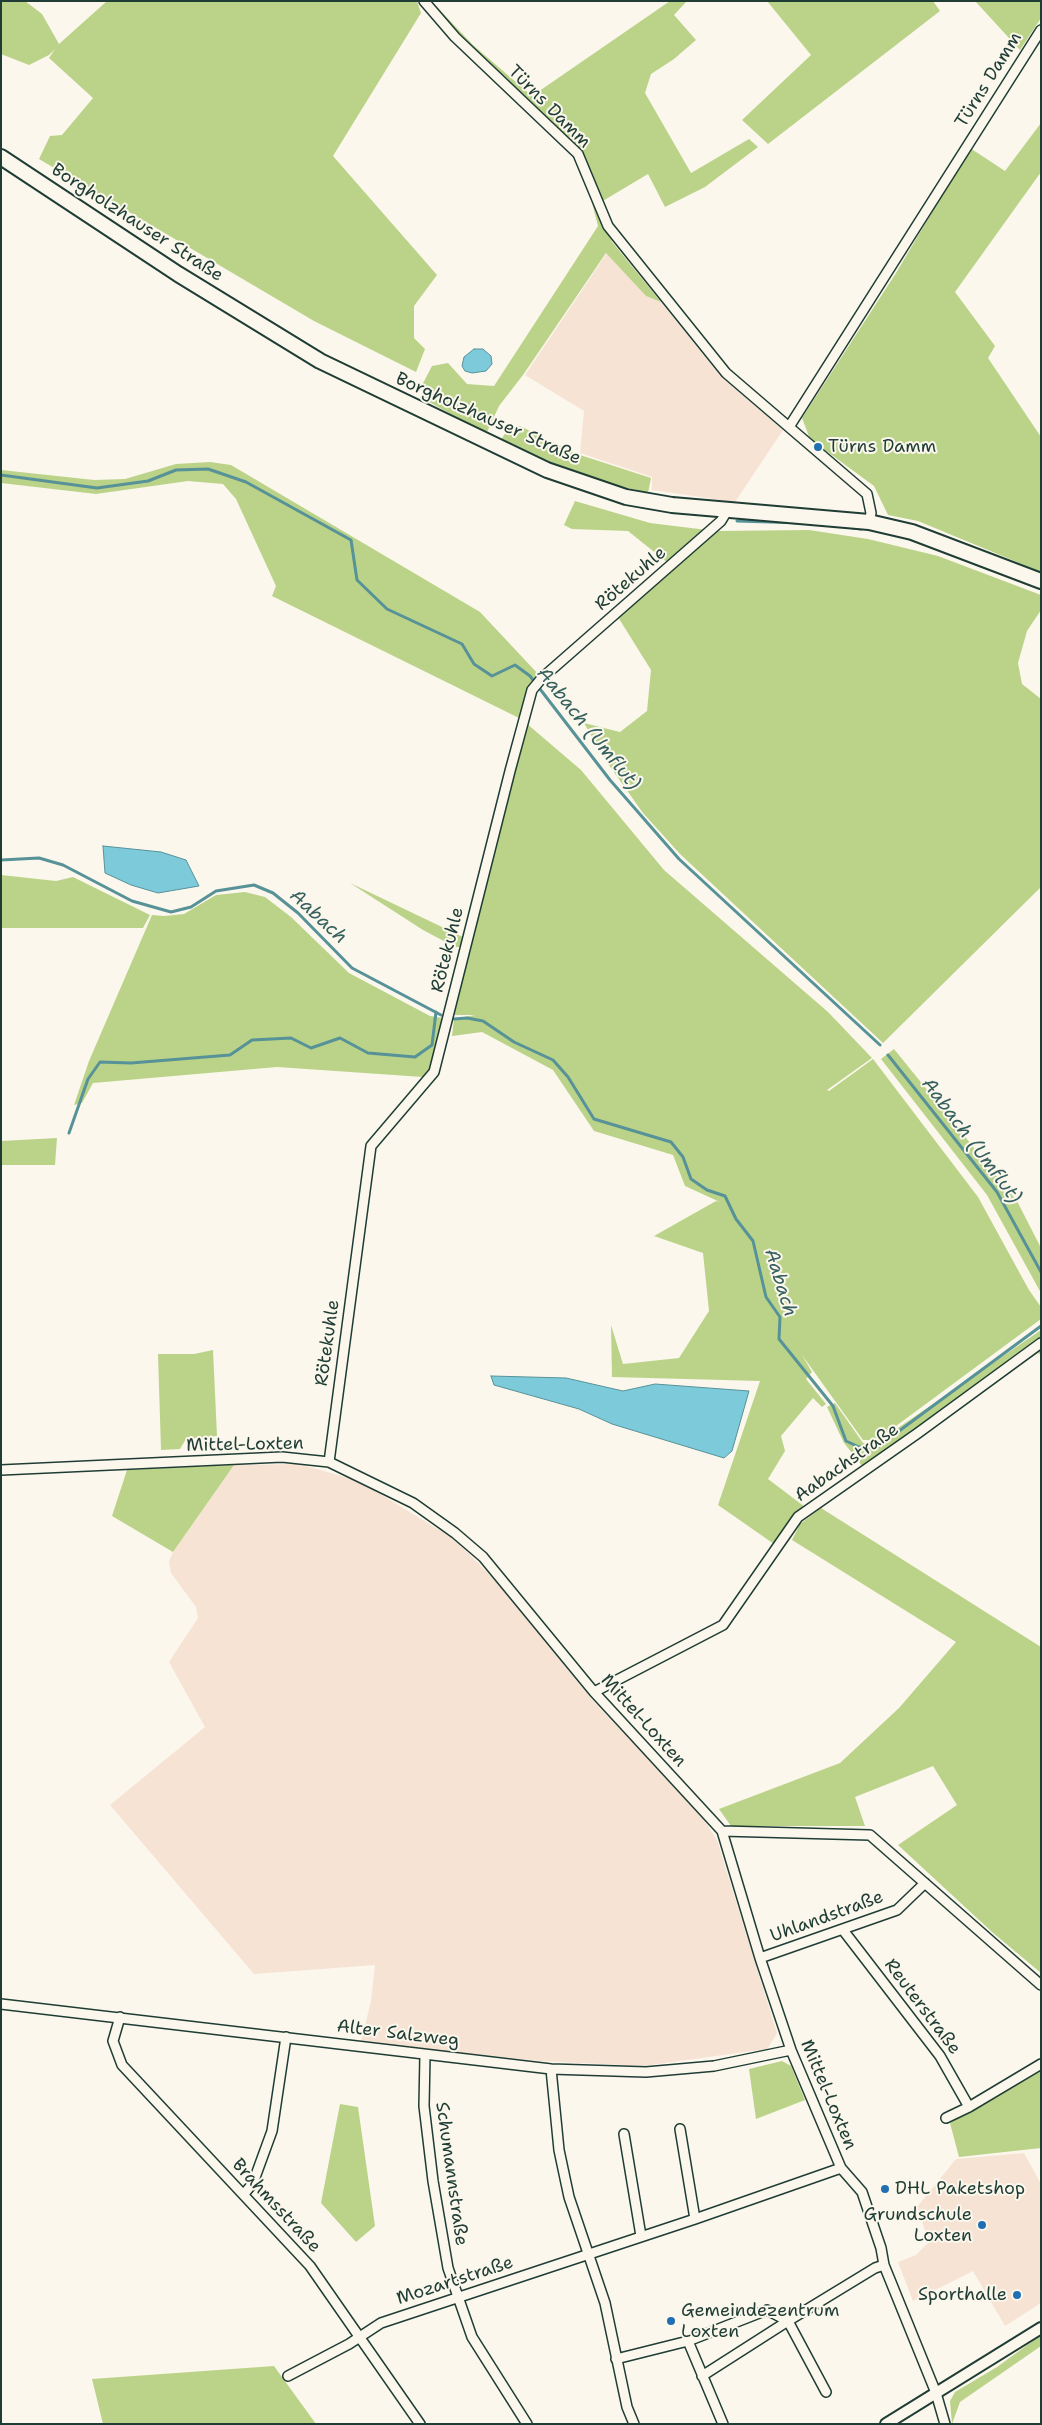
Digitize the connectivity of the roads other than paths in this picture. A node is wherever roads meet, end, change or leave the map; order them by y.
1 (424, 1) edge
2 (1041, 30) edge
3 (1, 157) edge
4 (789, 428) junction
5 (727, 511) junction
6 (869, 522) junction
7 (1041, 580) edge
8 (1041, 1343) edge
9 (329, 1462) junction
10 (1, 1470) edge
11 (594, 1692) junction
12 (722, 1831) junction
13 (925, 1883) junction
14 (843, 1930) junction
15 (760, 1958) junction
16 (1041, 1985) edge
17 (1, 2004) edge
18 (120, 2016) junction
19 (286, 2037) junction
20 (791, 2050) junction
21 (425, 2055) junction
22 (1041, 2064) edge
23 (551, 2070) junction
24 (969, 2107) junction
25 (946, 2118) dead end
26 (680, 2129) dead end
27 (624, 2134) dead end
28 (841, 2168) junction
29 (244, 2194) junction
30 (695, 2219) junction
31 (641, 2236) junction
32 (587, 2254) junction
33 (884, 2265) junction
34 (457, 2296) junction
35 (788, 2321) junction
36 (1041, 2328) edge
37 (359, 2336) junction
38 (688, 2341) junction
39 (616, 2359) junction
40 (288, 2376) dead end
41 (702, 2376) junction
42 (826, 2392) dead end
43 (936, 2394) junction
44 (420, 2424) edge
45 (527, 2424) edge
46 (634, 2424) edge
47 (723, 2424) edge
48 (886, 2424) edge
49 (945, 2424) edge

1 - 4 street, Türns Damm
2 - 4 street, Türns Damm
3 - 5 main road, Borgholzhauser Straße
4 - 6 street, Türns Damm
5 - 6 main road, Borgholzhauser Straße
5 - 9 street, Rötekuhle
6 - 7 main road, Borgholzhauser Straße
8 - 11 street, Aabachstraße
9 - 10 street, Mittel-Loxten
9 - 11 street, Mittel-Loxten
11 - 12 street, Mittel-Loxten
12 - 13 street
12 - 15 street, Mittel-Loxten
13 - 14 street, Uhlandstraße
13 - 16 street
14 - 15 street, Uhlandstraße
14 - 24 street, Reuterstraße
15 - 20 street, Mittel-Loxten
17 - 18 street, Alter Salzweg
18 - 19 street, Alter Salzweg
18 - 29 street, Brahmsstraße
19 - 21 street, Alter Salzweg
19 - 29 street
20 - 23 street, Alter Salzweg
20 - 28 street, Mittel-Loxten
21 - 23 street, Alter Salzweg
21 - 34 street, Schumannstraße
22 - 24 street
23 - 32 street
24 - 25 street
26 - 30 street
27 - 31 street
28 - 30 street, Mozartstraße
28 - 33 street, Mittel-Loxten
29 - 37 street, Brahmsstraße
30 - 31 street, Mozartstraße
31 - 32 street, Mozartstraße
32 - 34 street, Mozartstraße
32 - 39 street
33 - 35 street
33 - 43 street, Mittel-Loxten
34 - 37 street, Mozartstraße
34 - 45 street, Schumannstraße
35 - 38 street
35 - 41 street
35 - 42 street
36 - 43 street
37 - 40 street, Mozartstraße
37 - 44 street, Brahmsstraße
38 - 39 street
38 - 41 street
39 - 46 street
41 - 47 street
43 - 48 street
43 - 49 street, Mittel-Loxten

